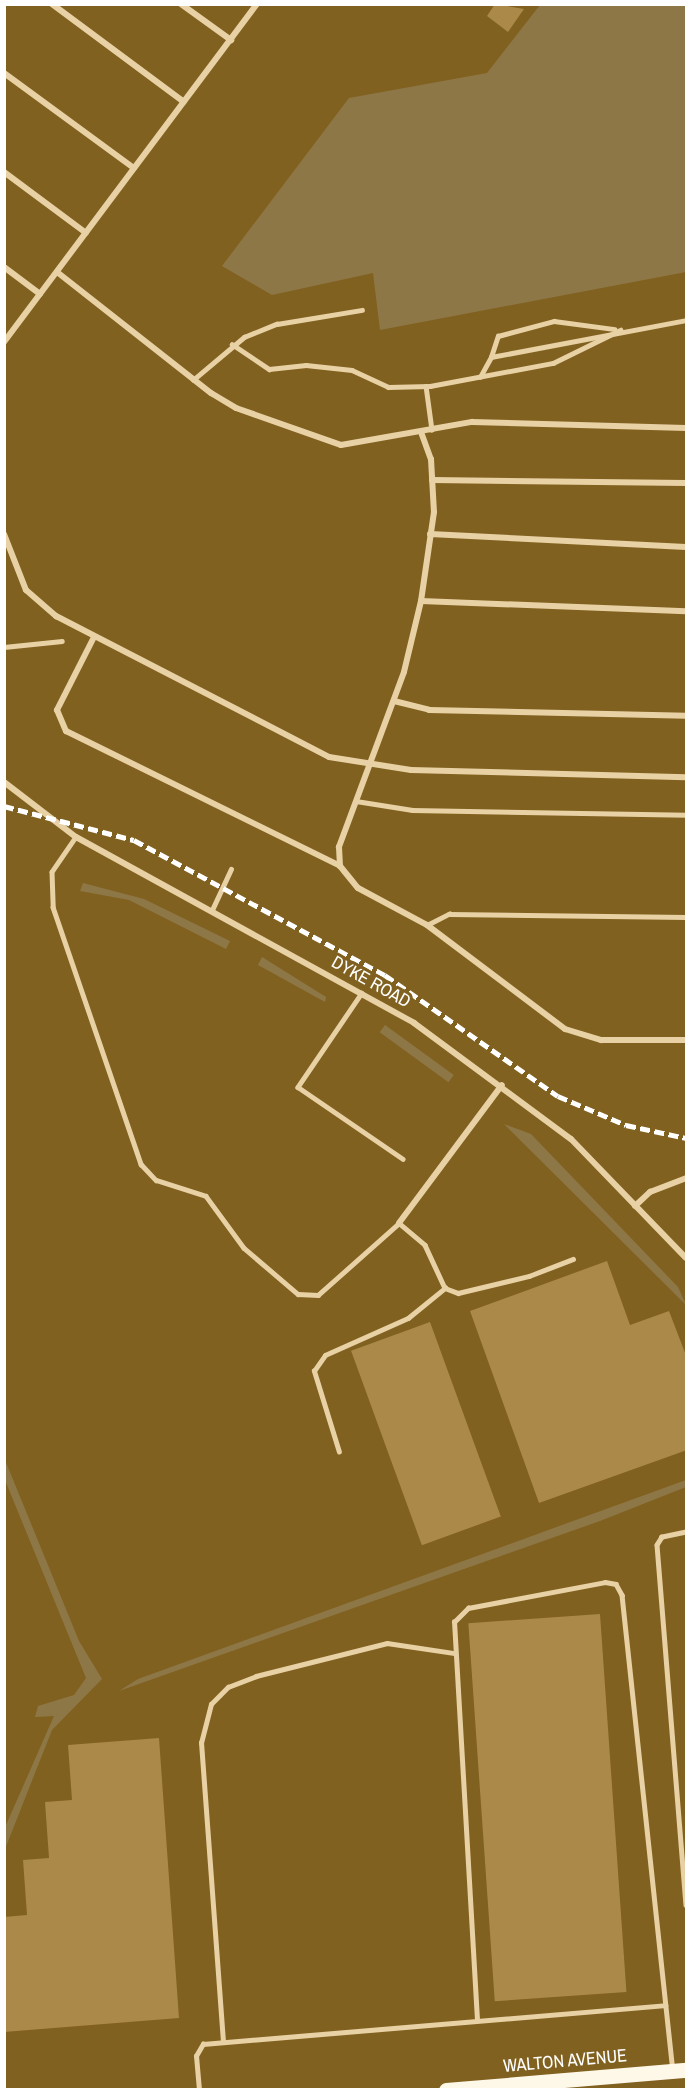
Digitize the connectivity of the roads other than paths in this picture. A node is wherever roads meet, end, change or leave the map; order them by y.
1 (52, 4) edge
2 (181, 4) edge
3 (257, 4) edge
4 (231, 40) junction
5 (4, 73) edge
6 (184, 102) junction
7 (135, 168) junction
8 (4, 172) edge
9 (86, 233) junction
10 (4, 267) edge
11 (57, 272) junction
12 (40, 294) junction
13 (362, 310) dead end
14 (687, 320) edge
15 (620, 330) junction
16 (4, 342) edge
17 (232, 344) junction
18 (491, 357) junction
19 (480, 377) junction
20 (193, 380) junction
21 (426, 386) junction
22 (687, 428) edge
23 (432, 430) junction
24 (421, 432) junction
25 (432, 480) junction
26 (687, 483) edge
27 (4, 534) edge
28 (430, 534) junction
29 (687, 548) edge
30 (421, 601) junction
31 (687, 611) edge
32 (94, 637) junction
33 (62, 641) dead end
34 (4, 647) edge
35 (394, 701) junction
36 (687, 716) edge
37 (370, 766) junction
38 (687, 777) edge
39 (4, 782) edge
40 (356, 801) junction
41 (687, 815) edge
42 (76, 837) junction
43 (340, 866) junction
44 (231, 869) dead end
45 (212, 910) junction
46 (687, 917) edge
47 (427, 925) junction
48 (362, 993) junction
49 (687, 1040) edge
50 (502, 1086) junction
51 (403, 1159) dead end
52 (687, 1178) edge
53 (635, 1206) junction
54 (399, 1223) junction
55 (687, 1258) edge
56 (573, 1259) dead end
57 (445, 1288) junction
58 (339, 1452) dead end
59 (687, 1532) edge
60 (454, 1653) junction
61 (687, 1905) edge
62 (665, 2005) junction
63 (477, 2020) junction
64 (223, 2042) junction
65 (680, 2071) edge
66 (563, 2086) edge
67 (199, 2090) edge
68 (446, 2090) edge

1 - 6 street
2 - 4 street
3 - 4 street
4 - 6 street
5 - 7 street
6 - 7 street
7 - 9 street
8 - 9 street
9 - 11 street
10 - 12 street
11 - 12 street
11 - 20 street
12 - 16 street
13 - 17 lane
14 - 15 lane
15 - 18 lane
15 - 18 lane
15 - 19 lane
17 - 20 lane
17 - 21 lane
18 - 19 lane
19 - 21 lane
20 - 24 street
21 - 23 lane
22 - 23 street
23 - 24 street
24 - 25 street
25 - 26 street
25 - 28 street
27 - 32 street
28 - 29 street
28 - 30 street
30 - 31 street
30 - 35 street
32 - 37 street
32 - 43 street
33 - 34 lane
35 - 36 street
35 - 37 street
37 - 38 street
37 - 40 street
39 - 42 street, DYKE ROAD
40 - 41 lane
40 - 43 street
42 - 45 street, DYKE ROAD
42 - 54 lane
43 - 47 street
44 - 45 lane
45 - 48 street, DYKE ROAD
46 - 47 lane
47 - 49 street
48 - 50 street, DYKE ROAD
48 - 51 lane
50 - 53 street, DYKE ROAD
50 - 54 street
52 - 53 street
53 - 55 street, DYKE ROAD
54 - 57 lane
56 - 57 lane
57 - 58 lane
59 - 61 lane
60 - 62 lane
60 - 63 lane
60 - 64 lane
62 - 63 lane
62 - 65 lane
63 - 64 lane
64 - 67 lane
65 - 66 main road, WALTON AVENUE
66 - 68 main road, WALTON AVENUE

